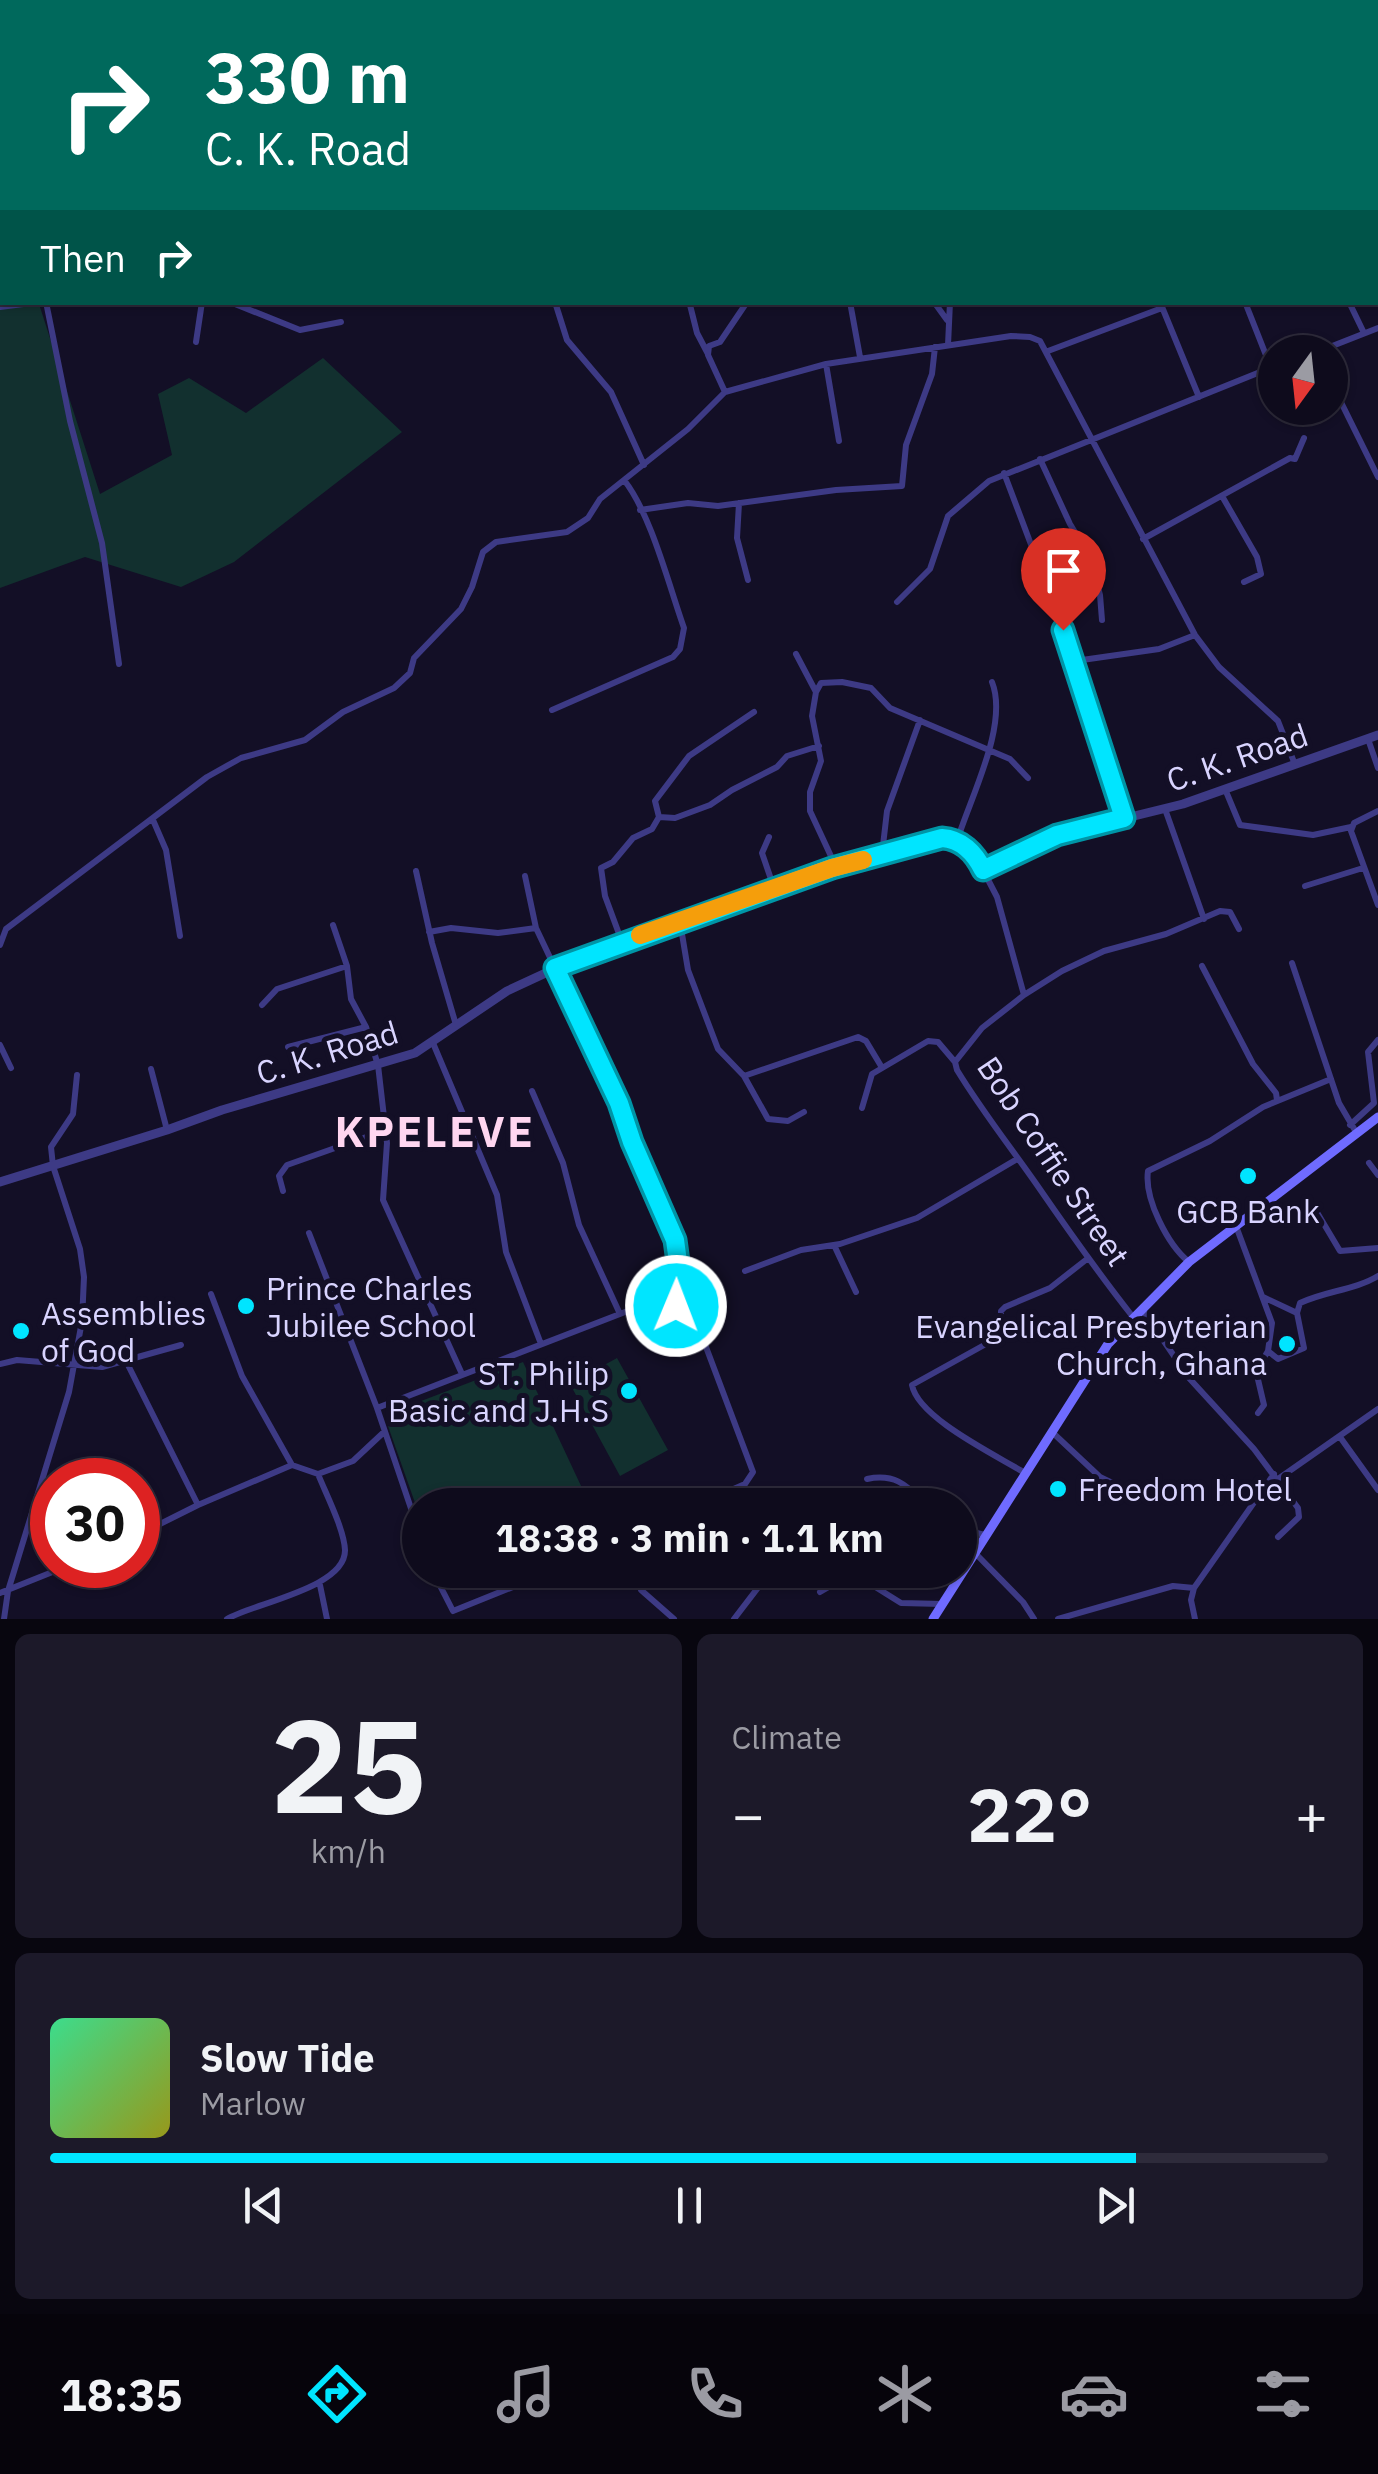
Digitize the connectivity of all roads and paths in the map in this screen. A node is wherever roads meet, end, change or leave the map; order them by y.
1 (44, 305) edge
2 (202, 305) edge
3 (238, 305) edge
4 (558, 305) edge
5 (690, 305) dead end
6 (745, 305) edge
7 (851, 305) edge
8 (936, 305) edge
9 (950, 305) edge
10 (1161, 305) edge
11 (1246, 305) edge
12 (1350, 305) edge
13 (948, 321) junction
14 (341, 322) dead end
15 (1378, 328) edge
16 (1364, 334) junction
17 (1259, 335) edge
18 (1348, 340) edge
19 (196, 342) dead end
20 (948, 345) junction
21 (935, 347) junction
22 (1048, 351) junction
23 (708, 356) junction
24 (860, 357) junction
25 (826, 364) junction
26 (1258, 373) edge
27 (725, 392) junction
28 (1199, 397) junction
29 (1348, 416) edge
30 (1304, 438) dead end
31 (1090, 440) junction
32 (839, 441) dead end
33 (1040, 459) junction
34 (644, 466) junction
35 (1004, 473) junction
36 (1378, 477) edge
37 (624, 480) junction
38 (1222, 496) junction
39 (739, 504) junction
40 (640, 510) junction
41 (1143, 539) junction
42 (748, 580) dead end
43 (1244, 582) dead end
44 (897, 602) dead end
45 (1102, 620) dead end
46 (1195, 634) junction
47 (796, 654) dead end
48 (1075, 661) junction
49 (119, 664) dead end
50 (992, 682) dead end
51 (816, 692) junction
52 (552, 710) dead end
53 (754, 712) dead end
54 (920, 720) junction
55 (1373, 737) edge
56 (819, 746) junction
57 (988, 751) junction
58 (1294, 762) junction
59 (1378, 768) edge
60 (1028, 778) dead end
61 (1224, 788) junction
62 (1166, 808) junction
63 (1378, 811) edge
64 (659, 817) junction
65 (1124, 818) junction
66 (152, 820) junction
67 (1351, 826) junction
68 (769, 837) dead end
69 (958, 841) junction
70 (882, 856) junction
71 (836, 867) junction
72 (1363, 868) junction
73 (983, 870) junction
74 (416, 871) dead end
75 (525, 876) dead end
76 (1305, 886) dead end
77 (774, 888) junction
78 (1375, 888) edge
79 (1378, 905) edge
80 (1204, 919) junction
81 (679, 920) junction
82 (333, 925) dead end
83 (536, 928) junction
84 (1239, 929) dead end
85 (430, 932) junction
86 (180, 936) dead end
87 (622, 942) junction
88 (0, 945) edge
89 (1292, 963) dead end
90 (347, 966) junction
91 (1202, 966) dead end
92 (555, 968) junction
93 (1024, 995) junction
94 (262, 1005) dead end
95 (457, 1026) junction
96 (366, 1027) junction
97 (1378, 1040) edge
98 (433, 1043) junction
99 (0, 1045) edge
100 (288, 1047) dead end
101 (955, 1062) junction
102 (378, 1064) junction
103 (882, 1066) junction
104 (12, 1068) dead end
105 (151, 1069) dead end
106 (78, 1075) dead end
107 (744, 1076) junction
108 (1331, 1079) junction
109 (532, 1091) dead end
110 (1278, 1100) junction
111 (862, 1108) dead end
112 (804, 1112) dead end
113 (1374, 1119) edge
114 (1353, 1128) junction
115 (168, 1130) junction
116 (386, 1130) junction
117 (1378, 1133) edge
118 (1017, 1159) junction
119 (1369, 1163) dead end
120 (54, 1166) junction
121 (1378, 1174) edge
122 (0, 1182) edge
123 (283, 1190) dead end
124 (1314, 1209) dead end
125 (1236, 1226) junction
126 (309, 1233) dead end
127 (834, 1245) junction
128 (1378, 1248) edge
129 (1087, 1259) junction
130 (1190, 1262) junction
131 (744, 1271) dead end
132 (1378, 1276) edge
133 (856, 1292) dead end
134 (211, 1294) dead end
135 (1263, 1297) junction
136 (676, 1306) junction
137 (1142, 1309) junction
138 (1296, 1313) junction
139 (620, 1314) junction
140 (1133, 1317) junction
141 (182, 1344) dead end
142 (541, 1344) junction
143 (1268, 1351) junction
144 (126, 1362) junction
145 (0, 1364) edge
146 (76, 1365) junction
147 (462, 1374) junction
148 (377, 1408) junction
149 (1378, 1409) edge
150 (1258, 1413) dead end
151 (1052, 1431) junction
152 (384, 1432) junction
153 (1340, 1437) junction
154 (292, 1465) junction
155 (1025, 1473) junction
156 (318, 1474) junction
157 (1276, 1477) junction
158 (866, 1479) dead end
159 (404, 1488) edge
160 (737, 1488) edge
161 (905, 1488) edge
162 (1378, 1490) edge
163 (1135, 1494) dead end
164 (198, 1505) junction
165 (160, 1524) edge
166 (977, 1532) edge
167 (985, 1534) junction
168 (1278, 1537) dead end
169 (977, 1548) edge
170 (977, 1554) edge
171 (30, 1581) edge
172 (320, 1585) junction
173 (440, 1588) edge
174 (514, 1588) edge
175 (641, 1588) edge
176 (757, 1588) edge
177 (953, 1588) edge
178 (1194, 1588) junction
179 (4, 1592) edge
180 (820, 1592) dead end
181 (943, 1604) junction
182 (453, 1615) edge
183 (4, 1619) edge
184 (227, 1619) edge
185 (326, 1619) edge
186 (674, 1619) edge
187 (734, 1619) edge
188 (933, 1619) edge
189 (1034, 1619) edge
190 (1058, 1619) edge
191 (1195, 1619) edge

1 - 49 street
2 - 19 street
3 - 14 street
4 - 34 street
5 - 23 street
6 - 23 street
7 - 24 street
8 - 13 street
9 - 13 street
10 - 22 street
10 - 28 street
11 - 17 street
12 - 16 street
13 - 20 street
15 - 16 street
16 - 18 street
20 - 21 street
20 - 22 street
21 - 24 street
21 - 39 street
22 - 31 street
23 - 27 street
24 - 25 street
25 - 27 street
25 - 32 street
26 - 28 street
27 - 34 street
28 - 31 street
29 - 36 street
30 - 38 street
31 - 33 street
31 - 41 street
33 - 35 street
33 - 45 street
34 - 37 street
35 - 44 street
35 - 48 street
37 - 40 street
37 - 66 street
38 - 41 street
38 - 43 street
39 - 40 street
39 - 42 street
40 - 52 street
41 - 46 street
46 - 48 street
46 - 58 street
47 - 51 street
48 - 65 street
50 - 57 street
51 - 54 street
51 - 56 street
53 - 64 street
54 - 57 street
54 - 70 street
55 - 58 street, C. K. Road
55 - 59 street
56 - 64 street
56 - 71 street
57 - 60 street
57 - 69 street
58 - 61 street, C. K. Road
61 - 62 street, C. K. Road
61 - 67 street
62 - 65 street, C. K. Road
62 - 80 street
63 - 67 street
64 - 87 street
65 - 73 street, C. K. Road
66 - 86 street
66 - 88 street
67 - 72 street
68 - 77 street
69 - 70 street, C. K. Road
69 - 73 street
70 - 71 street, C. K. Road
71 - 77 street, C. K. Road
72 - 76 street
72 - 78 street
73 - 93 street
74 - 85 street
75 - 83 street
77 - 81 street, C. K. Road
78 - 79 street
80 - 84 street
80 - 93 street, Bob Coffie Street
81 - 87 street, C. K. Road
81 - 107 street
82 - 90 street
83 - 85 street
83 - 92 street
85 - 95 street
87 - 92 street, C. K. Road
89 - 108 street
90 - 94 street
90 - 96 street
91 - 110 street
92 - 95 street, C. K. Road
92 - 136 street
93 - 101 street, Bob Coffie Street
95 - 98 street, C. K. Road
96 - 100 street
96 - 102 street
97 - 114 street
98 - 102 street, C. K. Road
98 - 142 street
99 - 104 street
101 - 103 street
101 - 118 street, Bob Coffie Street
102 - 115 street, C. K. Road
102 - 116 street
103 - 107 street
103 - 111 street
105 - 115 street
106 - 120 street
107 - 112 street
108 - 110 street
108 - 114 street
109 - 139 street
110 - 130 street
113 - 114 main road
113 - 117 street
114 - 125 main road
115 - 120 street, C. K. Road
116 - 123 street
116 - 147 street
118 - 127 street
118 - 129 street, Bob Coffie Street
119 - 121 street
120 - 122 street, C. K. Road
120 - 146 street
124 - 128 street
125 - 130 main road
125 - 135 street
126 - 148 street
127 - 131 street
127 - 133 street
129 - 140 street, Bob Coffie Street
129 - 155 street
130 - 137 main road
132 - 138 street
134 - 154 street
135 - 138 street
135 - 143 street
136 - 139 street
136 - 160 street
137 - 140 main road
137 - 157 street
138 - 143 street
139 - 142 street
140 - 151 main road
141 - 144 street
142 - 147 street
143 - 150 street
144 - 146 street
144 - 164 street
145 - 146 street
146 - 179 street
147 - 148 street
148 - 152 street
149 - 153 street
151 - 155 main road
151 - 163 street
152 - 156 street
152 - 159 street
153 - 157 street
153 - 162 street
154 - 156 street
154 - 164 street
155 - 167 main road
156 - 172 street
157 - 168 street
157 - 178 street
158 - 161 street
164 - 165 street
166 - 167 street
167 - 169 main road
170 - 189 street
171 - 179 street
172 - 184 street
172 - 185 street
173 - 182 street
174 - 182 street
175 - 186 street
176 - 187 street
177 - 181 main road
178 - 190 street
178 - 191 street
179 - 183 street
180 - 181 street
181 - 188 main road

